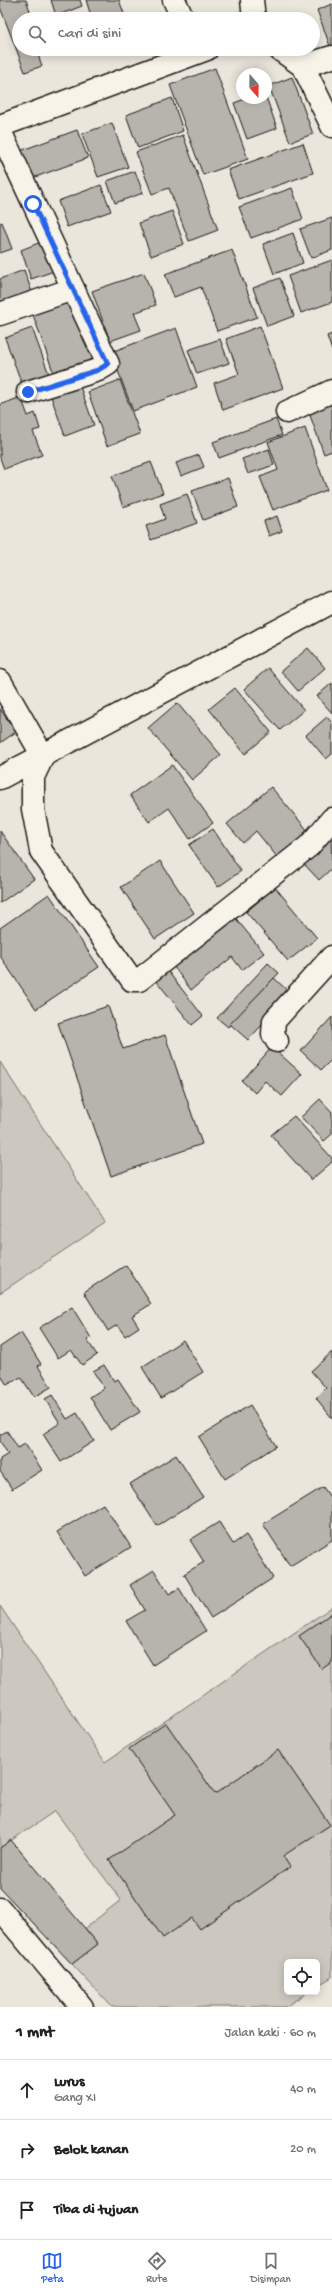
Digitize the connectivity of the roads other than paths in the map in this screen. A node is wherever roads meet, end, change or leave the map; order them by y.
1 (174, 0) edge
2 (252, 0) edge
3 (179, 12) edge
4 (253, 12) edge
5 (184, 56) edge
6 (289, 56) edge
7 (332, 57) edge
8 (303, 66) junction
9 (0, 126) edge
10 (332, 126) edge
11 (0, 131) edge
12 (74, 288) junction
13 (0, 314) edge
14 (332, 391) edge
15 (28, 392) dead end
16 (287, 412) dead end
17 (332, 602) edge
18 (0, 681) edge
19 (43, 756) junction
20 (0, 778) edge
21 (332, 819) edge
22 (332, 957) edge
23 (277, 1041) dead end
24 (0, 1909) edge
25 (82, 2007) edge

1 - 3 street
2 - 4 street
5 - 9 street
6 - 8 street
7 - 8 street
8 - 10 street
11 - 12 street
12 - 13 street
12 - 15 street
14 - 16 street
17 - 19 street
18 - 19 street
19 - 20 street
19 - 21 street
22 - 23 street
24 - 25 street

